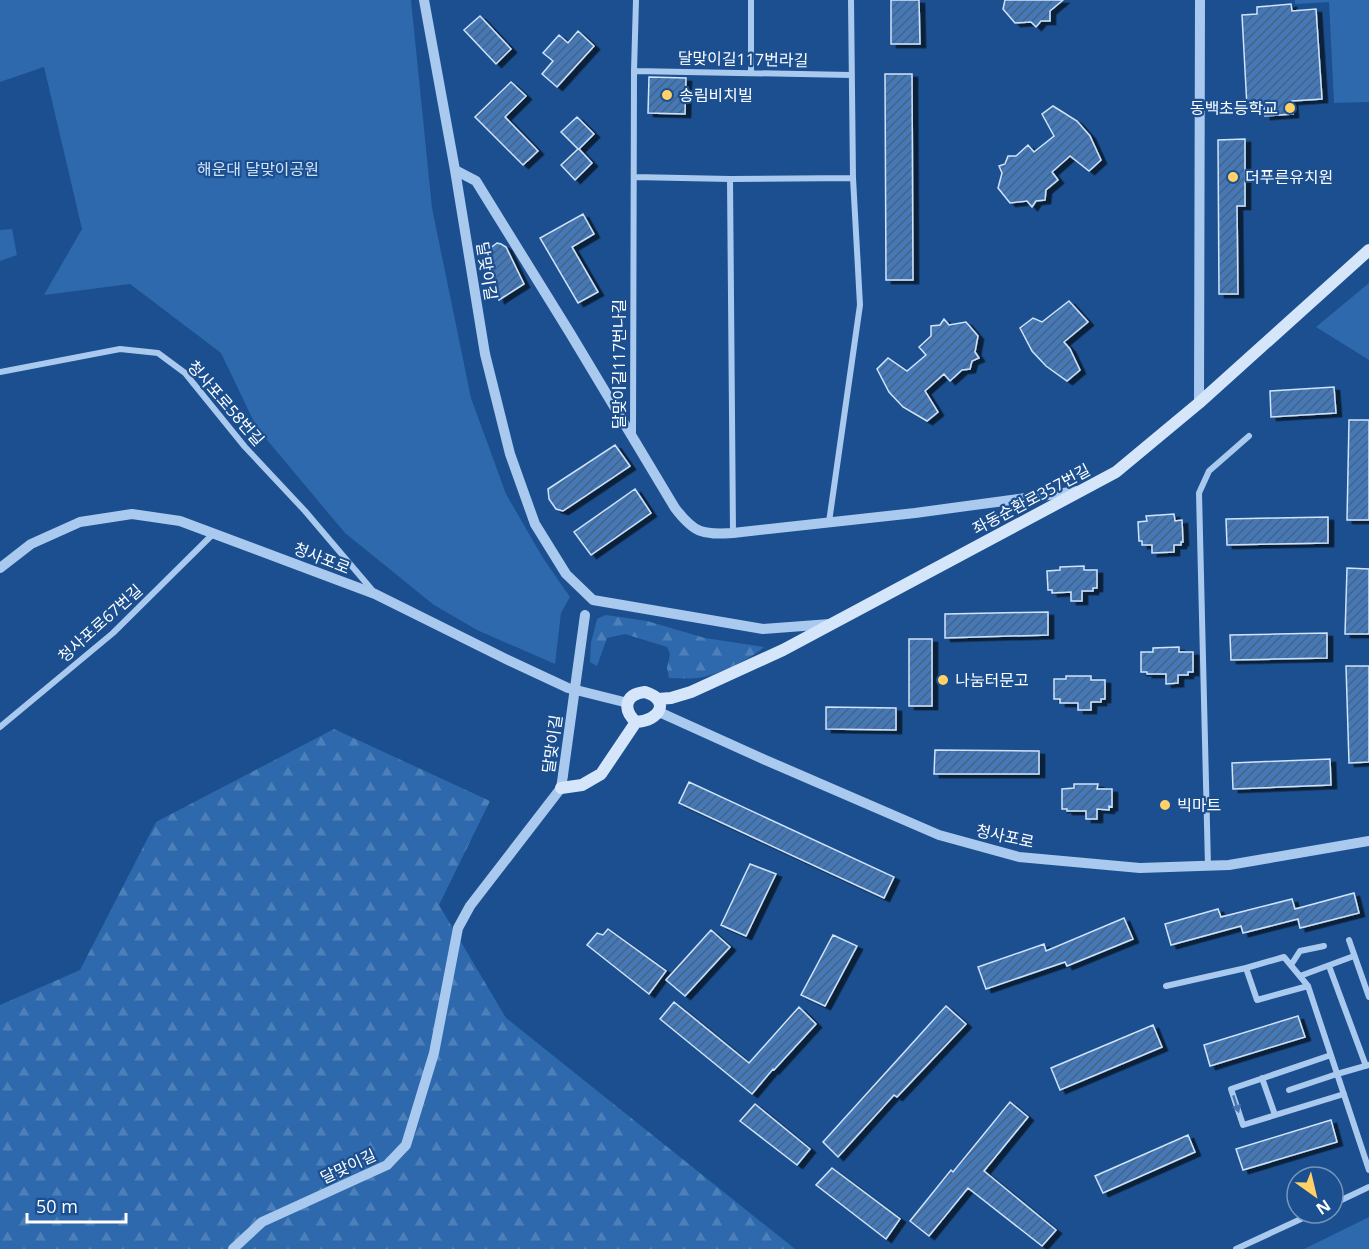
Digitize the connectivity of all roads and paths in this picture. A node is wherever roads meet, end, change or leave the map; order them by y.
1 (424, 0) edge
2 (636, 0) edge
3 (752, 0) edge
4 (851, 0) edge
5 (1200, 0) edge
6 (634, 71) junction
7 (751, 73) junction
8 (851, 75) junction
9 (456, 170) junction
10 (634, 177) junction
11 (853, 178) junction
12 (730, 179) junction
13 (1369, 250) edge
14 (0, 372) edge
15 (1199, 403) junction
16 (1250, 436) dead end
17 (633, 437) junction
18 (1080, 491) junction
19 (829, 522) junction
20 (733, 532) junction
21 (214, 533) junction
22 (0, 568) edge
23 (375, 594) junction
24 (593, 600) junction
25 (834, 624) junction
26 (628, 703) junction
27 (658, 706) junction
28 (636, 722) junction
29 (0, 727) edge
30 (561, 788) junction
31 (1369, 842) edge
32 (1208, 866) junction
33 (1349, 940) dead end
34 (1324, 946) dead end
35 (1354, 956) junction
36 (1291, 965) junction
37 (1329, 966) junction
38 (1246, 968) junction
39 (1300, 976) junction
40 (1166, 986) dead end
41 (1308, 986) junction
42 (1369, 997) edge
43 (1331, 1055) junction
44 (1367, 1066) edge
45 (1337, 1074) junction
46 (1262, 1078) junction
47 (1289, 1090) dead end
48 (1344, 1094) junction
49 (1275, 1115) junction
50 (1369, 1144) edge
51 (1362, 1147) junction
52 (1369, 1170) edge
53 (1369, 1187) edge
54 (1345, 1198) edge
55 (1288, 1225) edge
56 (233, 1249) edge
57 (1236, 1249) edge

1 - 9 street, 달맞이길
2 - 6 street, 달맞이길117번나길
3 - 7 street
4 - 8 street
5 - 15 street
6 - 7 street, 달맞이길117번라길
6 - 10 street, 달맞이길117번나길
7 - 8 street, 달맞이길117번라길
8 - 11 street
9 - 17 street, 달맞이길
9 - 24 street, 달맞이길
10 - 12 street
10 - 17 street, 달맞이길117번나길
11 - 12 street
11 - 19 street
12 - 20 street
13 - 15 main road, 좌동순환로357번길
14 - 23 street, 청사포로58번길
15 - 18 main road, 좌동순환로357번길
16 - 32 street
17 - 20 street, 달맞이길117번나길
18 - 19 street, 달맞이길117번나길
18 - 25 main road, 좌동순환로357번길
19 - 20 street, 달맞이길117번나길
21 - 22 street, 청사포로
21 - 23 street, 청사포로
21 - 29 street, 청사포로67번길
23 - 26 street, 청사포로
24 - 25 street
24 - 30 street, 달맞이길, bridge
25 - 27 main road, 좌동순환로357번길
26 - 27 main road
26 - 28 main road
27 - 28 main road
27 - 32 street, 청사포로
28 - 30 main road
30 - 56 street, 달맞이길
31 - 32 street, 청사포로
33 - 35 street
34 - 36 street
35 - 37 street
35 - 42 street
36 - 38 street
36 - 39 street
37 - 39 street
37 - 44 street
38 - 40 street
38 - 41 street
39 - 41 street
41 - 43 street
43 - 45 street
43 - 46 street
44 - 45 street
45 - 47 street
45 - 48 street
46 - 49 street
46 -> 49 street
48 - 49 street
48 - 51 street
50 - 51 street
51 - 52 street
53 - 54 street
55 - 57 street

